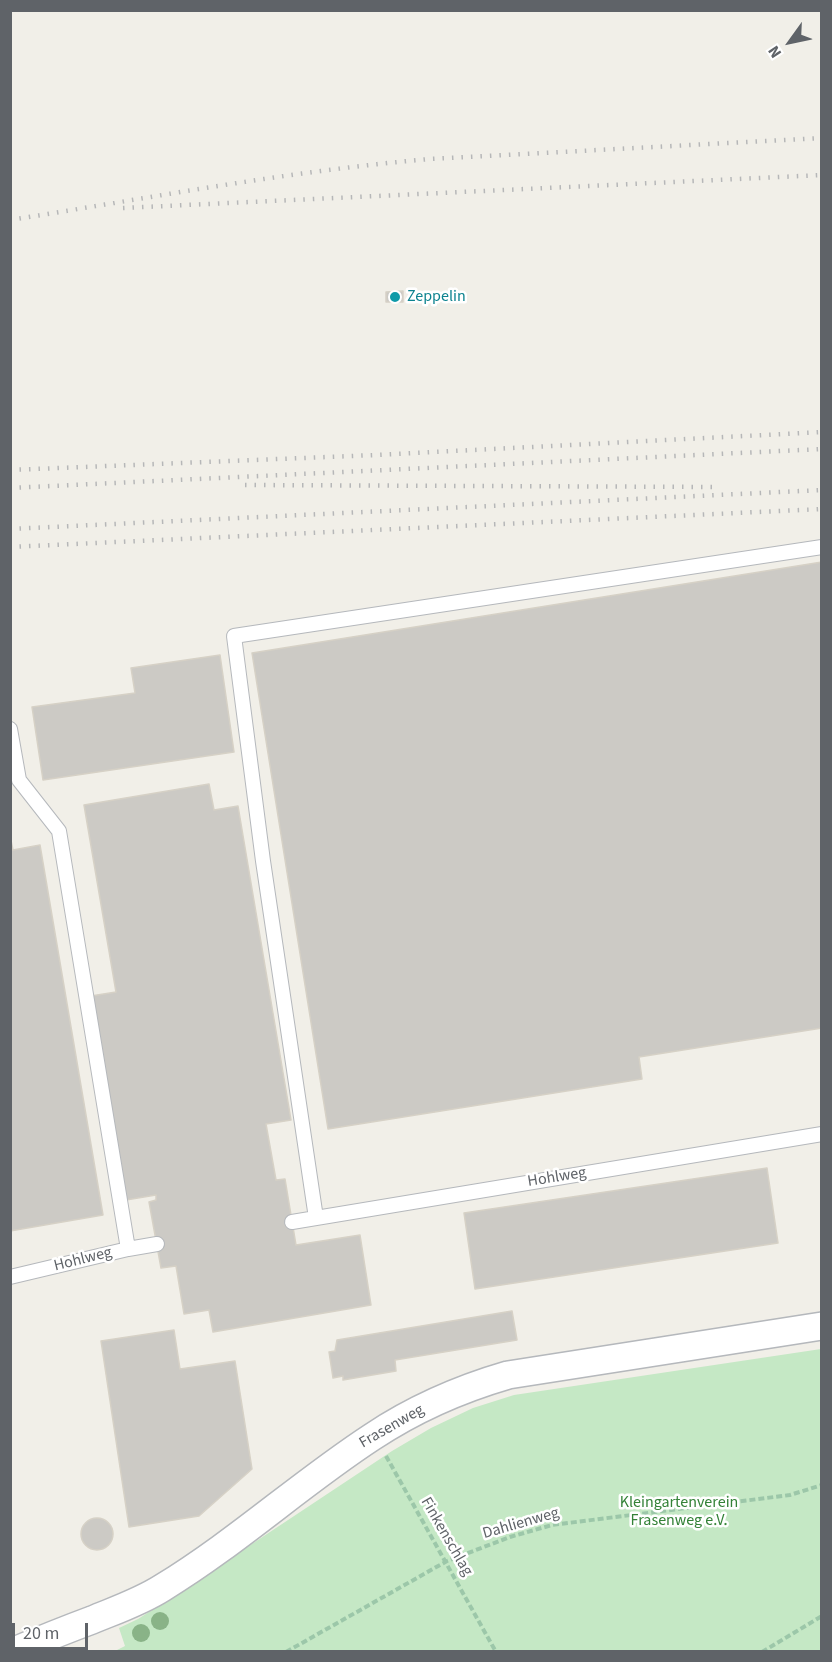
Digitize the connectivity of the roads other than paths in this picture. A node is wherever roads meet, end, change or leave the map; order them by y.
1 (822, 546) edge
2 (10, 729) edge
3 (822, 1134) edge
4 (316, 1218) junction
5 (292, 1222) dead end
6 (157, 1244) dead end
7 (128, 1249) junction
8 (10, 1277) edge
9 (822, 1326) edge
10 (48, 1646) edge
11 (12, 1652) edge

1 - 4 lane
2 - 7 lane
3 - 4 lane, Hohlweg
4 - 5 lane, Hohlweg
6 - 7 lane, Hohlweg
7 - 8 lane, Hohlweg
9 - 10 street, Frasenweg
10 - 11 street, Frasenweg

